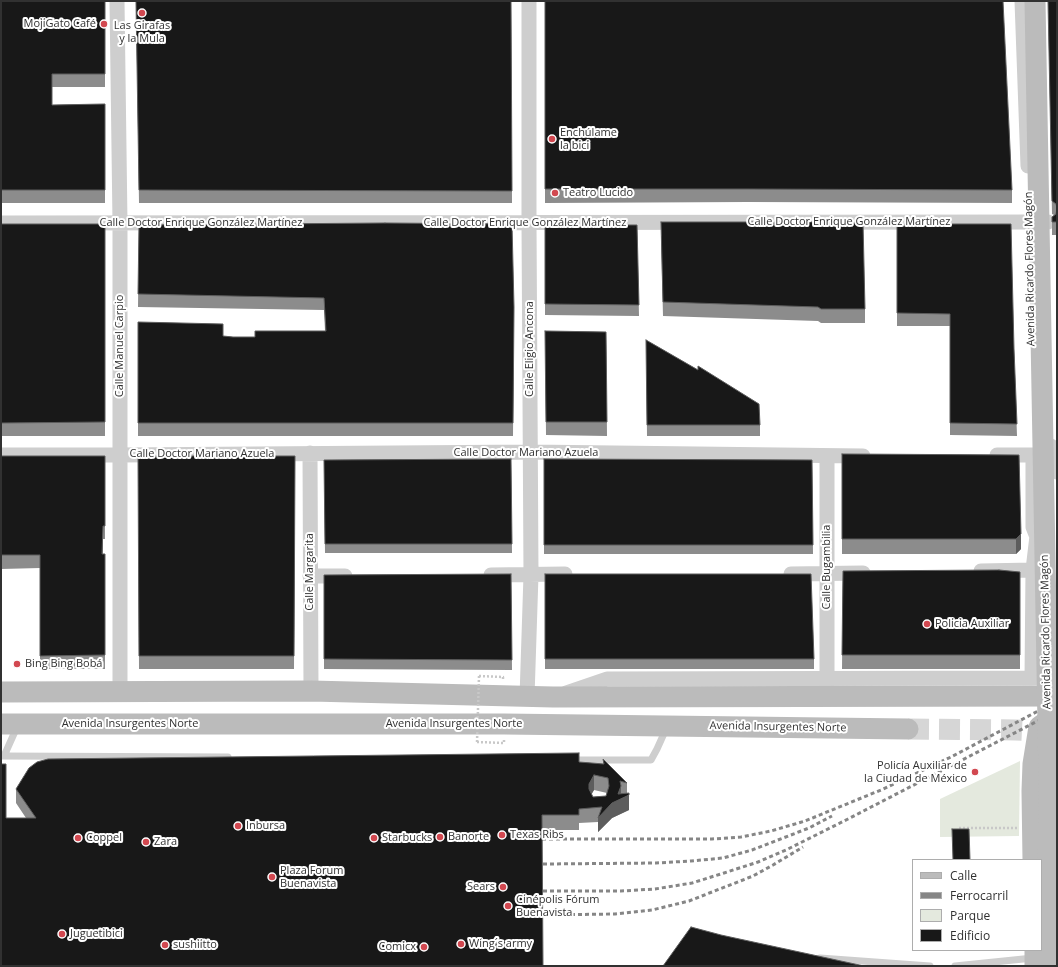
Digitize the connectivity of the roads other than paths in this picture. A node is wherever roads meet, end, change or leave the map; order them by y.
1 (117, 1) edge
2 (528, 1) edge
3 (1022, 1) edge
4 (1035, 1) edge
5 (1045, 1) edge
6 (1030, 221) junction
7 (1048, 222) junction
8 (1, 223) edge
9 (120, 223) junction
10 (529, 223) junction
11 (530, 452) junction
12 (310, 453) junction
13 (1, 454) edge
14 (120, 455) junction
15 (986, 455) edge
16 (1033, 455) junction
17 (1052, 455) junction
18 (827, 456) junction
19 (875, 456) edge
20 (1057, 471) edge
21 (1057, 524) edge
22 (1036, 530) junction
23 (1033, 570) junction
24 (969, 571) edge
25 (874, 573) edge
26 (579, 574) edge
27 (779, 574) edge
28 (827, 574) junction
29 (476, 575) edge
30 (531, 575) junction
31 (310, 576) junction
32 (358, 576) edge
33 (1057, 673) edge
34 (1032, 678) junction
35 (827, 679) junction
36 (120, 691) junction
37 (311, 691) junction
38 (1, 692) edge
39 (1057, 696) edge
40 (527, 697) junction
41 (553, 697) junction
42 (1057, 716) edge
43 (10, 724) edge
44 (668, 725) junction
45 (908, 728) tunnel mouth
46 (3, 756) edge
47 (239, 757) edge
48 (564, 760) edge
49 (1032, 791) junction
50 (1057, 806) edge
51 (1057, 843) edge
52 (1033, 859) edge
53 (1042, 895) edge
54 (814, 957) edge
55 (1038, 960) edge
56 (930, 966) edge
57 (955, 966) edge

1 - 9 street, Calle Manuel Carpio
2 - 10 street, Calle Eligio Ancona
3 - 6 street, Avenida Ricardo Flores Magón
4 - 53 main road, Avenida Ricardo Flores Magón, bridge
5 - 7 street, Avenida Ricardo Flores Magón
6 - 7 street, Calle Doctor Enrique González Martínez
6 - 10 street, Calle Doctor Enrique González Martínez
6 - 16 street, Avenida Ricardo Flores Magón
7 - 17 street, Avenida Ricardo Flores Magón
8 - 9 street, Calle Doctor Enrique González Martínez
9 - 10 street, Calle Doctor Enrique González Martínez
9 - 14 street, Calle Manuel Carpio
10 - 11 street, Calle Eligio Ancona
11 - 12 street, Calle Doctor Mariano Azuela
11 - 18 street, Calle Doctor Mariano Azuela
11 - 30 street, Calle Eligio Ancona
12 - 14 street, Calle Doctor Mariano Azuela
12 - 31 street, Calle Margarita
13 - 14 street, Calle Doctor Mariano Azuela
14 - 36 street, Calle Manuel Carpio
15 - 16 street
16 - 17 street
16 - 22 street, Avenida Ricardo Flores Magón
17 - 20 street, Avenida Ricardo Flores Magón
18 - 19 street, Calle Doctor Mariano Azuela
18 - 28 street, Calle Bugambilia
20 - 22 street, Avenida Ricardo Flores Magón
21 - 22 street
22 - 23 street, Avenida Ricardo Flores Magón
23 - 24 street
23 - 34 street, Avenida Ricardo Flores Magón
25 - 28 street
26 - 30 street
27 - 28 street
28 - 35 street, Calle Bugambilia
29 - 30 street
30 - 40 street, Calle Eligio Ancona
31 - 32 street
31 - 37 street, Calle Margarita
33 - 34 street
34 - 35 street
35 - 41 street
36 - 37 main road
36 - 38 main road
37 - 40 main road
39 - 41 main road
40 - 41 main road
42 - 49 main road
43 - 44 main road, Avenida Insurgentes Norte
43 - 46 lane
44 - 45 main road, Avenida Insurgentes Norte
44 - 48 lane
46 - 47 lane
49 - 50 main road
49 - 52 main road
51 - 52 main road
54 - 56 lane
55 - 57 lane

